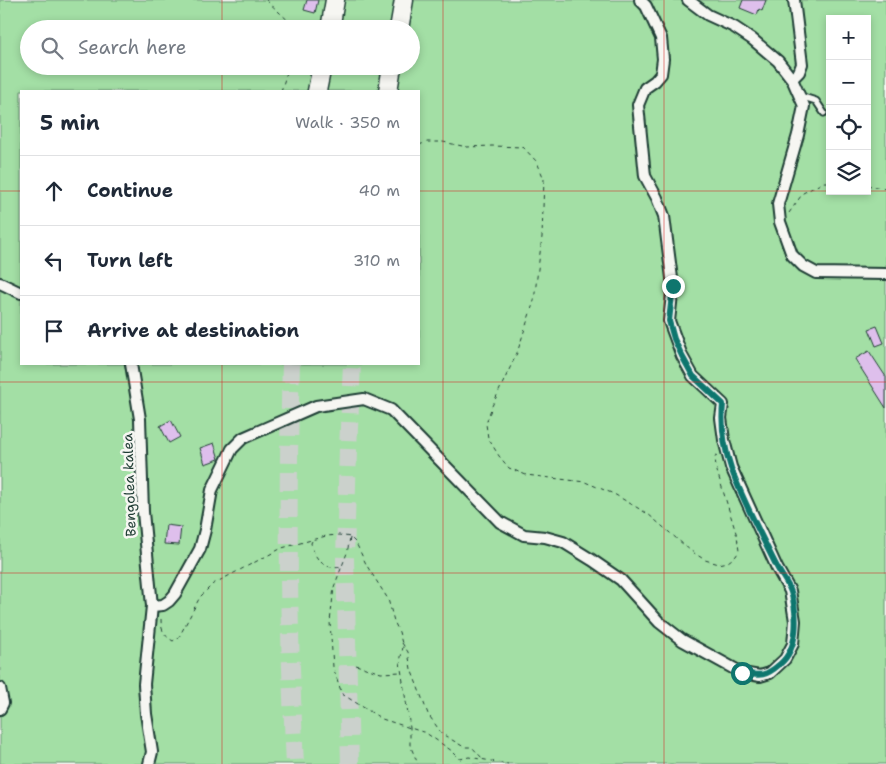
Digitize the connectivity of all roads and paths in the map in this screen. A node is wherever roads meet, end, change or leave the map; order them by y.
1 (266, 0) edge
2 (335, 0) edge
3 (404, 0) edge
4 (640, 0) edge
5 (688, 0) edge
6 (794, 0) edge
7 (288, 20) edge
8 (332, 20) edge
9 (400, 20) edge
10 (286, 75) edge
11 (320, 75) edge
12 (391, 75) edge
13 (792, 79) junction
14 (281, 90) edge
15 (317, 90) edge
16 (388, 90) edge
17 (800, 96) junction
18 (824, 113) dead end
19 (420, 145) edge
20 (826, 182) edge
21 (871, 186) edge
22 (886, 189) edge
23 (780, 222) junction
24 (886, 274) edge
25 (0, 283) edge
26 (20, 293) edge
27 (131, 365) edge
28 (726, 451) junction
29 (350, 537) junction
30 (313, 540) junction
31 (341, 567) junction
32 (152, 606) junction
33 (402, 642) junction
34 (356, 665) dead end
35 (401, 672) junction
36 (0, 688) edge
37 (0, 709) edge
38 (410, 728) junction
39 (483, 759) junction
40 (149, 764) edge
41 (418, 764) edge
42 (508, 764) edge

1 - 7 path
2 - 8 highway
3 - 9 highway
4 - 28 street
5 - 13 street
6 - 13 street
10 - 14 path
11 - 15 highway
12 - 16 highway
13 - 17 street
17 - 18 lane
17 - 23 street
19 - 28 path
20 - 23 path
21 - 22 path
23 - 24 street
25 - 26 street
27 - 32 street, Bengolea kalea
28 - 32 street
29 - 30 path
29 - 31 path
29 - 33 path
30 - 31 path
30 - 32 path
31 - 38 path
32 - 40 street, Bengolea kalea
33 - 35 path
33 - 39 path
34 - 35 path
35 - 38 path
36 - 37 street
38 - 39 path
38 - 41 path
39 - 42 path

